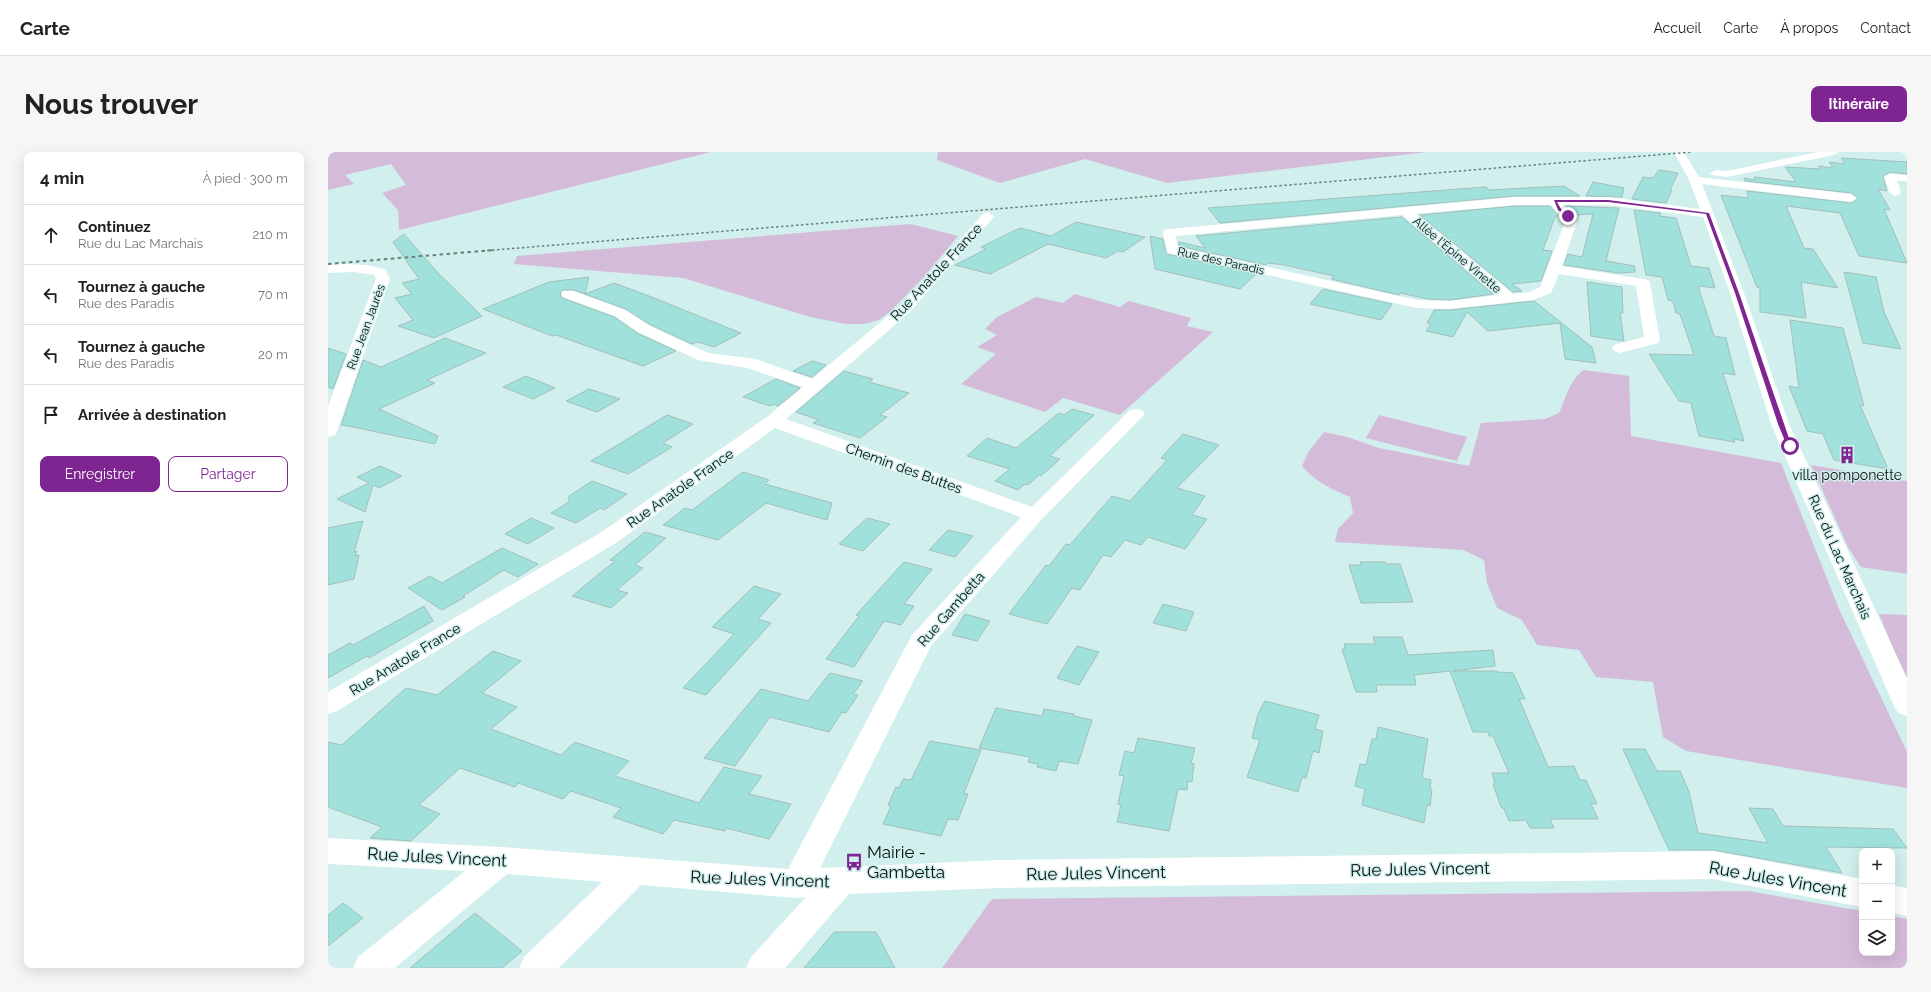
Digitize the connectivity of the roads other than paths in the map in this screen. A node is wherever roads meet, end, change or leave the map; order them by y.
1 (1834, 152) edge
2 (1681, 156) edge
3 (1693, 176) junction
4 (1907, 178) edge
5 (1895, 192) dead end
6 (1851, 198) dead end
7 (1555, 201) junction
8 (1405, 211) junction
9 (1707, 214) junction
10 (988, 216) dead end
11 (328, 269) edge
12 (1554, 270) junction
13 (568, 294) dead end
14 (1509, 298) junction
15 (1620, 348) dead end
16 (816, 386) junction
17 (1136, 414) dead end
18 (773, 421) junction
19 (328, 431) edge
20 (1035, 515) junction
21 (328, 704) edge
22 (1907, 706) edge
23 (328, 851) edge
24 (502, 860) junction
25 (633, 872) junction
26 (840, 882) junction
27 (796, 884) junction
28 (1859, 892) edge
29 (1895, 900) edge
30 (1907, 902) edge
31 (370, 968) edge
32 (536, 968) edge
33 (763, 968) edge

1 - 3 street
2 - 3 street, Rue du Lac Marchais
3 - 6 street
3 - 9 street, Rue du Lac Marchais
4 - 5 street
7 - 8 street, Rue des Paradis
7 - 9 street, Rue des Paradis
7 - 12 street, Rue des Paradis
8 - 14 street, Allée l'Épine Vinette
8 - 14 street, Rue des Paradis
9 - 22 street, Rue du Lac Marchais
10 - 16 street, Rue Anatole France
11 - 19 street, Rue Jean Jaurès
12 - 14 street, Rue des Paradis
12 - 15 street
13 - 16 street
16 - 18 street, Rue Anatole France
17 - 20 street, Rue Gambetta
18 - 20 street, Chemin des Buttes
18 - 21 street, Rue Anatole France
20 - 27 street, Rue Gambetta
23 - 24 street, Rue Jules Vincent
24 - 25 street, Rue Jules Vincent
24 - 31 street
25 - 27 street, Rue Jules Vincent
25 - 32 street
26 - 27 street, Rue Jules Vincent
26 - 28 street, Rue Jules Vincent
26 - 33 street
29 - 30 street

